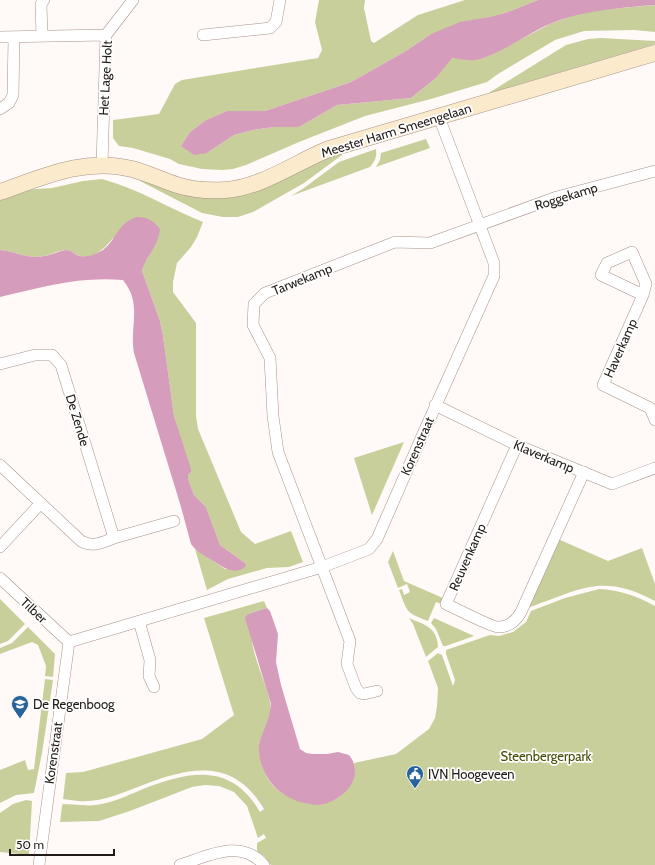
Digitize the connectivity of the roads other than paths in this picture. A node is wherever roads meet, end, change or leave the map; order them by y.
1 (44, 0) edge
2 (133, 0) edge
3 (280, 0) edge
4 (106, 35) junction
5 (202, 35) dead end
6 (42, 36) junction
7 (0, 37) edge
8 (14, 37) junction
9 (655, 53) edge
10 (0, 109) edge
11 (439, 117) junction
12 (102, 164) junction
13 (655, 171) edge
14 (0, 192) edge
15 (480, 225) junction
16 (644, 295) dead end
17 (0, 364) edge
18 (435, 405) junction
19 (655, 420) edge
20 (517, 445) junction
21 (0, 465) edge
22 (655, 468) edge
23 (584, 472) junction
24 (41, 503) junction
25 (174, 521) dead end
26 (114, 538) junction
27 (0, 547) edge
28 (322, 567) junction
29 (0, 578) edge
30 (139, 621) junction
31 (69, 642) junction
32 (154, 687) dead end
33 (377, 691) dead end
34 (38, 865) edge
35 (180, 865) edge
36 (264, 865) edge

1 - 6 street
2 - 4 street, Het Lage Holt
3 - 5 street
4 - 6 street
4 - 12 street, Het Lage Holt
6 - 8 street
7 - 8 street
8 - 10 street
9 - 11 street, Meester Harm Smeengelaan
11 - 12 street, Meester Harm Smeengelaan
11 - 15 street, Korenstraat
12 - 14 street, Meester Harm Smeengelaan
13 - 15 street, Roggekamp
15 - 18 street, Korenstraat
15 - 28 street, Tarwekamp
16 - 19 street, Haverkamp
17 - 26 street, De Zende
18 - 20 street, Klaverkamp
18 - 28 street, Korenstraat
20 - 23 street, Klaverkamp
20 - 23 street, Reuvenkamp
21 - 24 street
22 - 23 street, Klaverkamp
24 - 26 street
24 - 27 street
25 - 26 street
28 - 30 street, Korenstraat
28 - 33 street, Tarwekamp
29 - 31 street, Tilber
30 - 31 street, Korenstraat
30 - 32 street
31 - 34 street, Korenstraat
35 - 36 street

